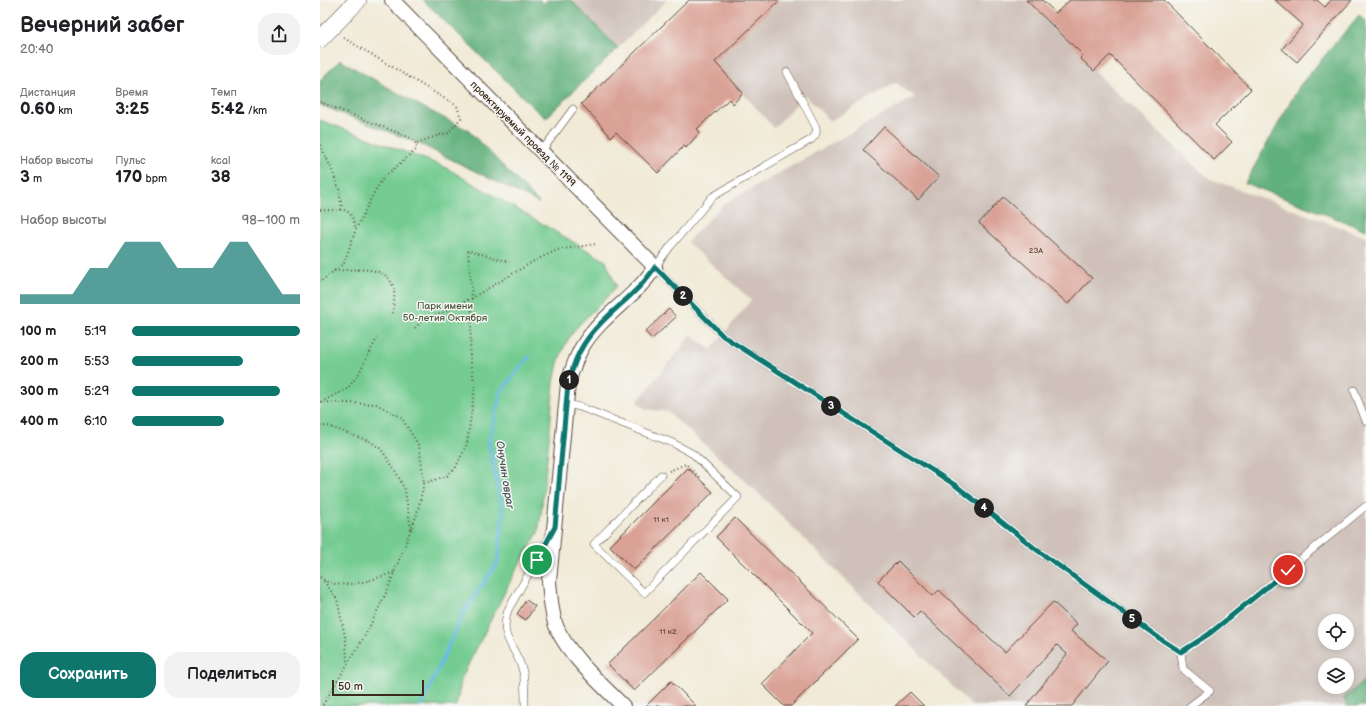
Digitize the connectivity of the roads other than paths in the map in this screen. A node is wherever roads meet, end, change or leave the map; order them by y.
1 (358, 0) edge
2 (392, 0) edge
3 (321, 37) edge
4 (787, 72) dead end
5 (573, 109) dead end
6 (541, 152) junction
7 (655, 267) junction
8 (1354, 390) dead end
9 (567, 404) junction
10 (1366, 421) edge
11 (661, 475) road end
12 (1366, 506) edge
13 (555, 527) junction
14 (1181, 652) junction
15 (525, 706) edge
16 (623, 706) edge
17 (1190, 706) edge

1 - 3 street
2 - 6 street, проектируемый проезд № 1199
4 - 7 lane
5 - 6 lane
6 - 7 street, проектируемый проезд № 1199
7 - 9 street
7 - 14 lane
8 - 10 lane
9 - 11 lane
9 - 13 street
12 - 14 lane
13 - 15 lane
13 - 16 street
14 - 17 lane

